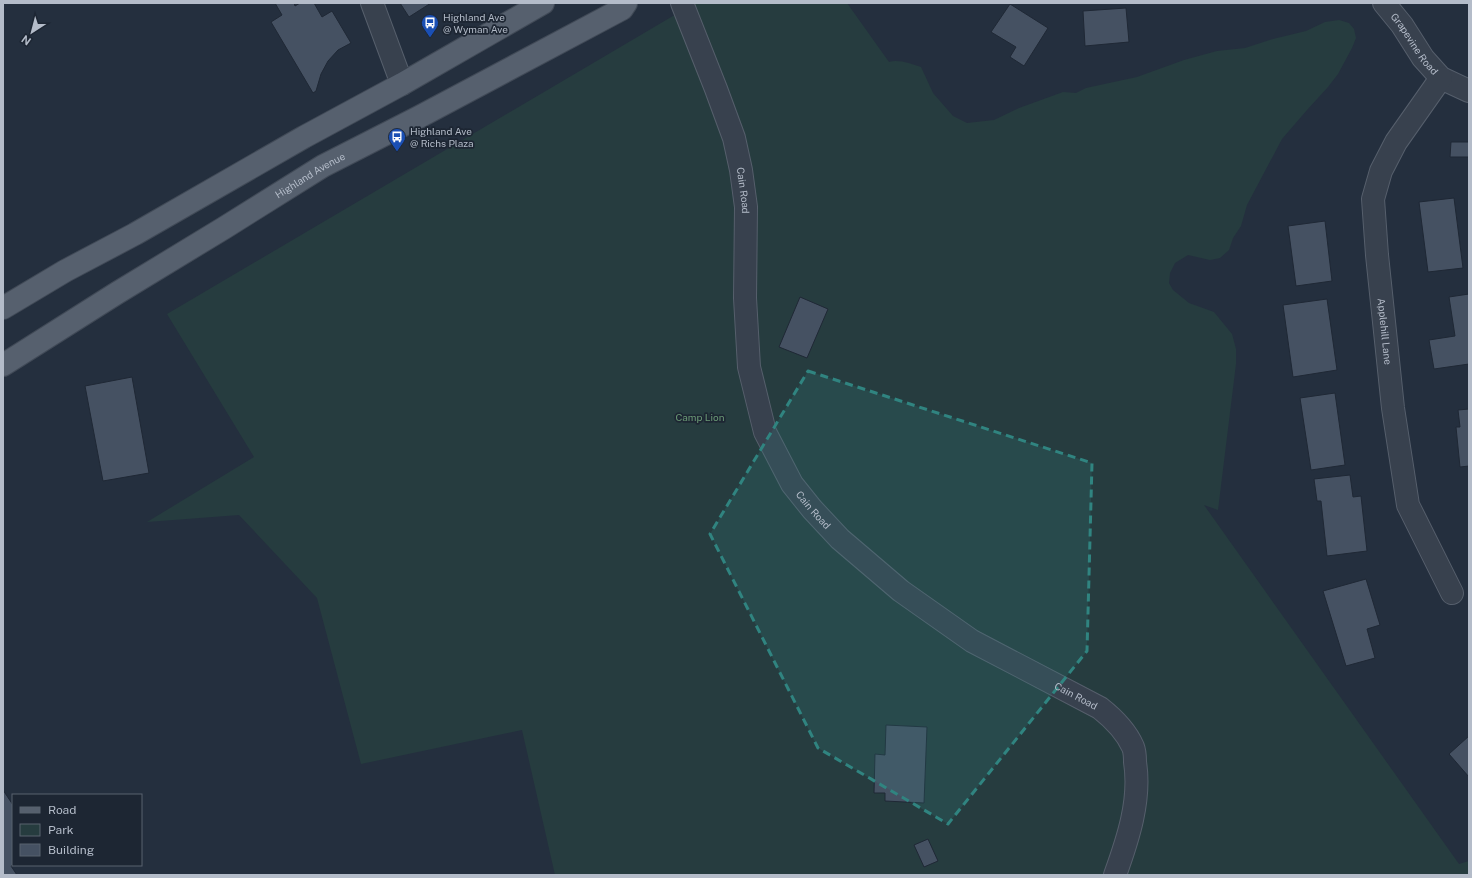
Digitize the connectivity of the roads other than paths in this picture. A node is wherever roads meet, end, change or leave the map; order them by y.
1 (372, 3) edge
2 (543, 3) edge
3 (626, 3) edge
4 (682, 3) edge
5 (1384, 3) edge
6 (1441, 78) junction
7 (402, 84) junction
8 (1469, 91) edge
9 (3, 308) edge
10 (3, 365) edge
11 (1452, 593) dead end
12 (1115, 875) edge

1 - 7 street
2 - 7 main road
3 - 10 main road, Highland Avenue
4 - 12 street, Cain Road
5 - 6 street, Grapevine Road
6 - 8 street, Grapevine Road
6 - 11 street, Applehill Lane
7 - 9 main road

